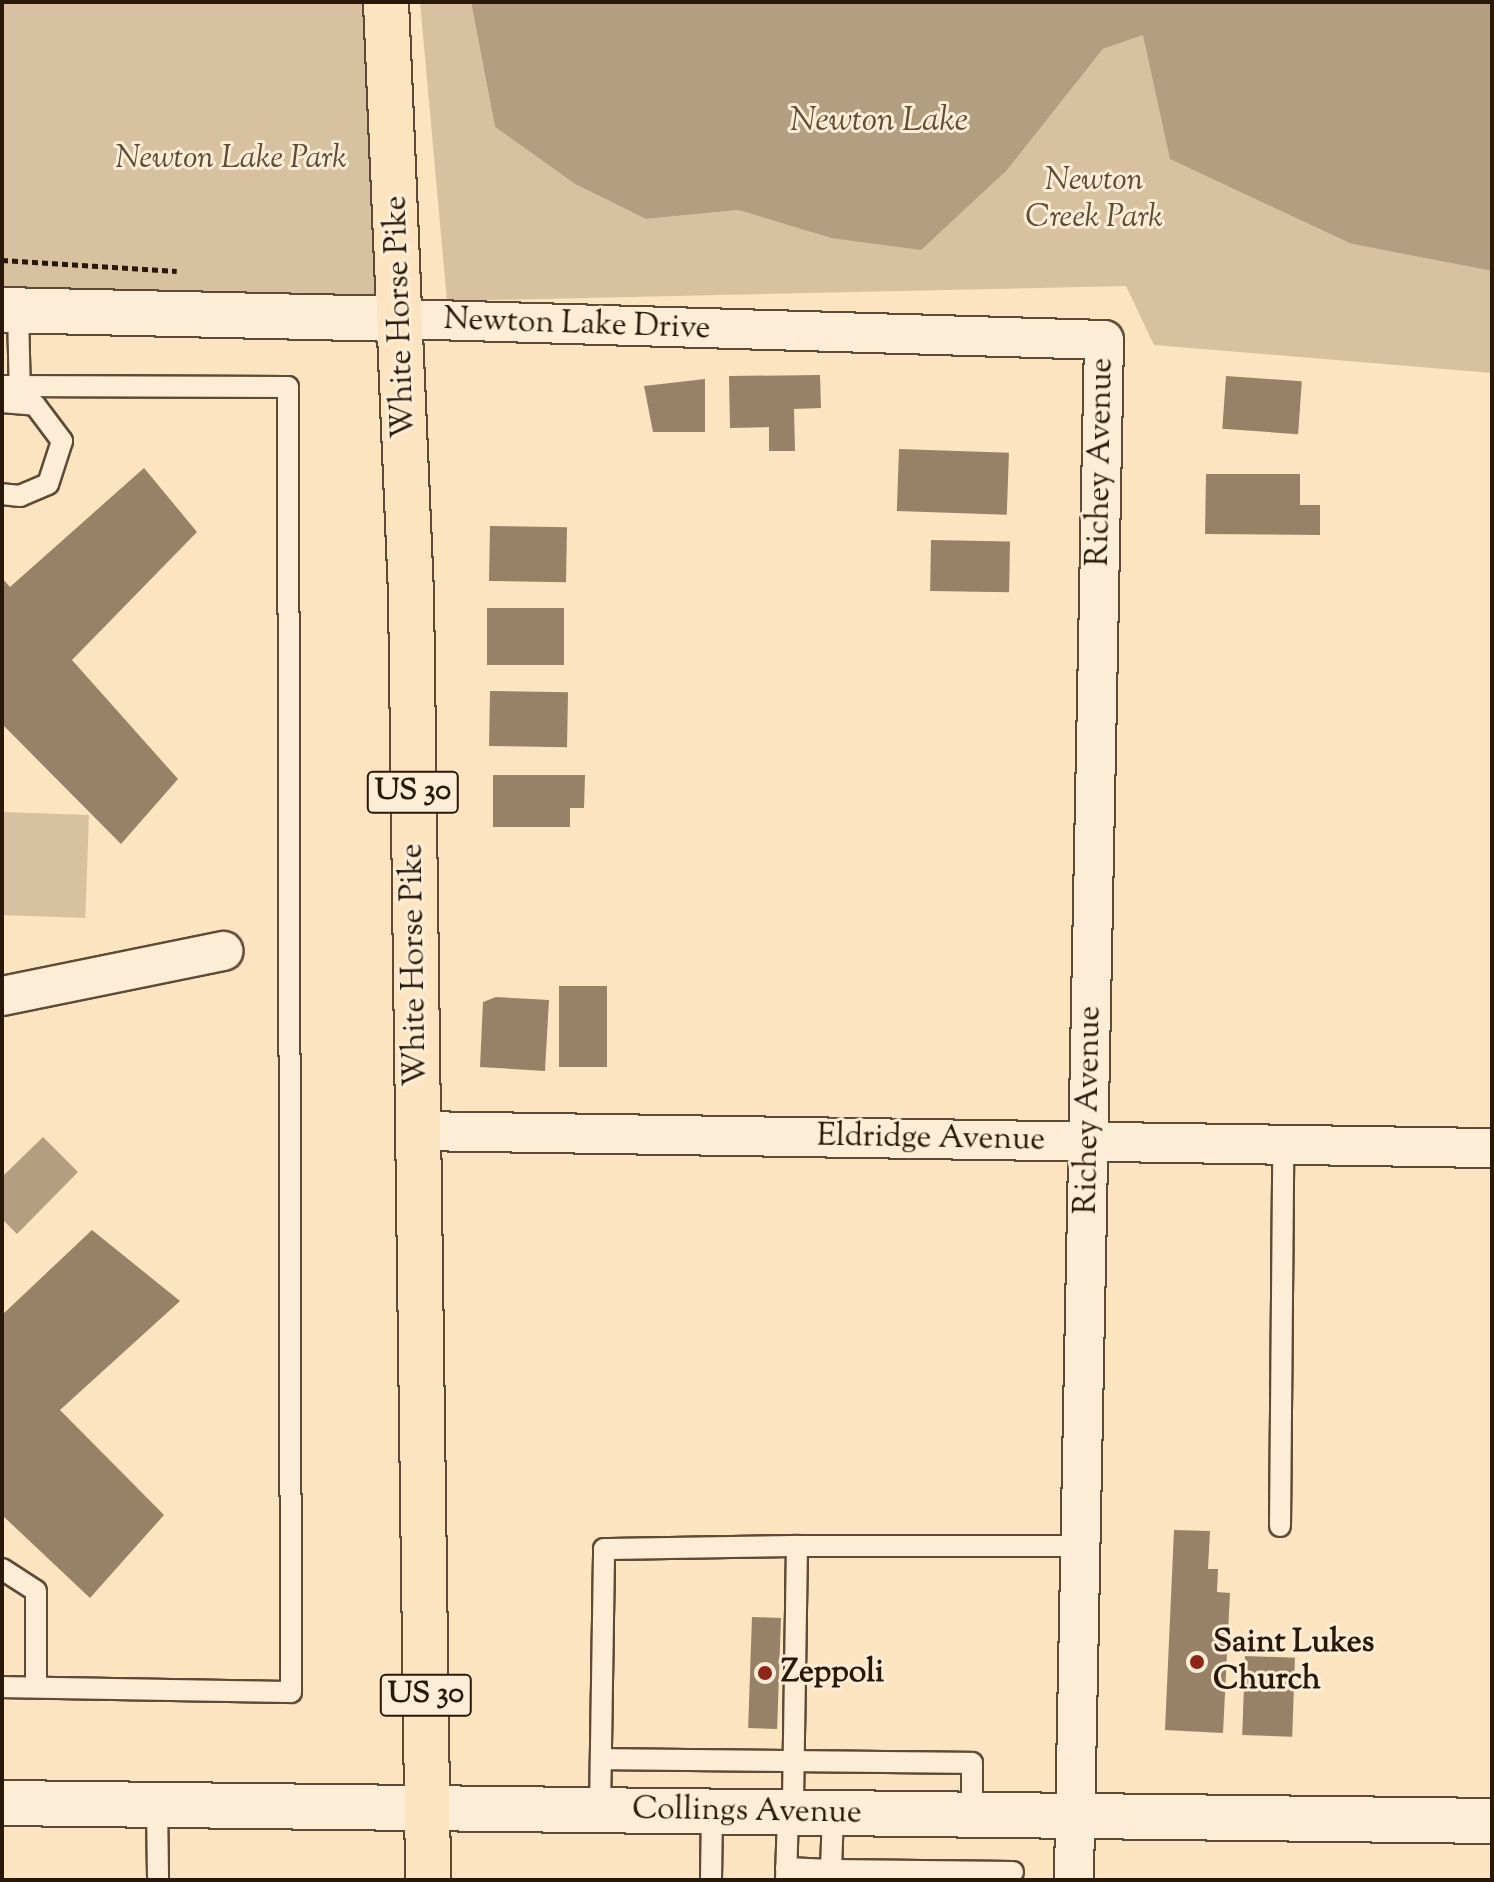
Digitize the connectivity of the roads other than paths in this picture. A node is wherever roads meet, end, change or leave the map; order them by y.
1 (386, 2) edge
2 (10, 310) edge
3 (401, 319) junction
4 (1104, 340) joint
5 (11, 394) edge
6 (2, 494) edge
7 (223, 951) dead end
8 (2, 996) edge
9 (417, 1131) junction
10 (1088, 1142) junction
11 (1283, 1145) junction
12 (1492, 1148) edge
13 (1280, 1526) dead end
14 (797, 1546) junction
15 (1079, 1546) junction
16 (2, 1569) edge
17 (2, 1687) edge
18 (36, 1687) junction
19 (601, 1759) junction
20 (794, 1761) junction
21 (2, 1803) edge
22 (157, 1804) junction
23 (427, 1808) junction
24 (600, 1810) junction
25 (712, 1812) junction
26 (804, 1813) junction
27 (972, 1815) junction
28 (1073, 1816) junction
29 (1492, 1821) edge
30 (831, 1870) junction
31 (1013, 1872) dead end
32 (786, 1874) edge
33 (875, 1876) edge
34 (158, 1880) edge
35 (428, 1880) edge
36 (711, 1880) edge
37 (1074, 1880) edge

1 - 3 highway, White Horse Pike / US 30
2 - 3 main road, Newton Lake Drive
2 - 5 lane
3 - 4 street, Newton Lake Drive
3 - 9 highway, White Horse Pike / US 30
4 - 10 street, Richey Avenue
5 - 6 lane
5 - 18 lane
7 - 8 street
9 - 10 street, Eldridge Avenue
9 - 23 highway, White Horse Pike / US 30
10 - 11 street, Eldridge Avenue
10 - 15 street, Richey Avenue
11 - 12 street, Eldridge Avenue
11 - 13 lane
14 - 15 lane
14 - 19 lane
14 - 20 lane
15 - 28 street, Richey Avenue
16 - 18 lane
17 - 18 lane
19 - 20 lane
19 - 24 lane
20 - 26 lane
20 - 27 lane
21 - 22 main road, Collings Avenue
22 - 23 main road, Collings Avenue
22 - 34 lane
23 - 24 main road, Collings Avenue
23 - 35 highway, White Horse Pike / US 30
24 - 25 main road, Collings Avenue
25 - 26 main road, Collings Avenue
25 - 36 lane
26 - 27 main road, Collings Avenue
26 - 30 lane
26 - 32 lane
27 - 28 main road, Collings Avenue
28 - 29 main road, Collings Avenue
28 - 37 street, Richey Avenue
30 - 32 lane
30 - 33 lane
31 - 33 lane

